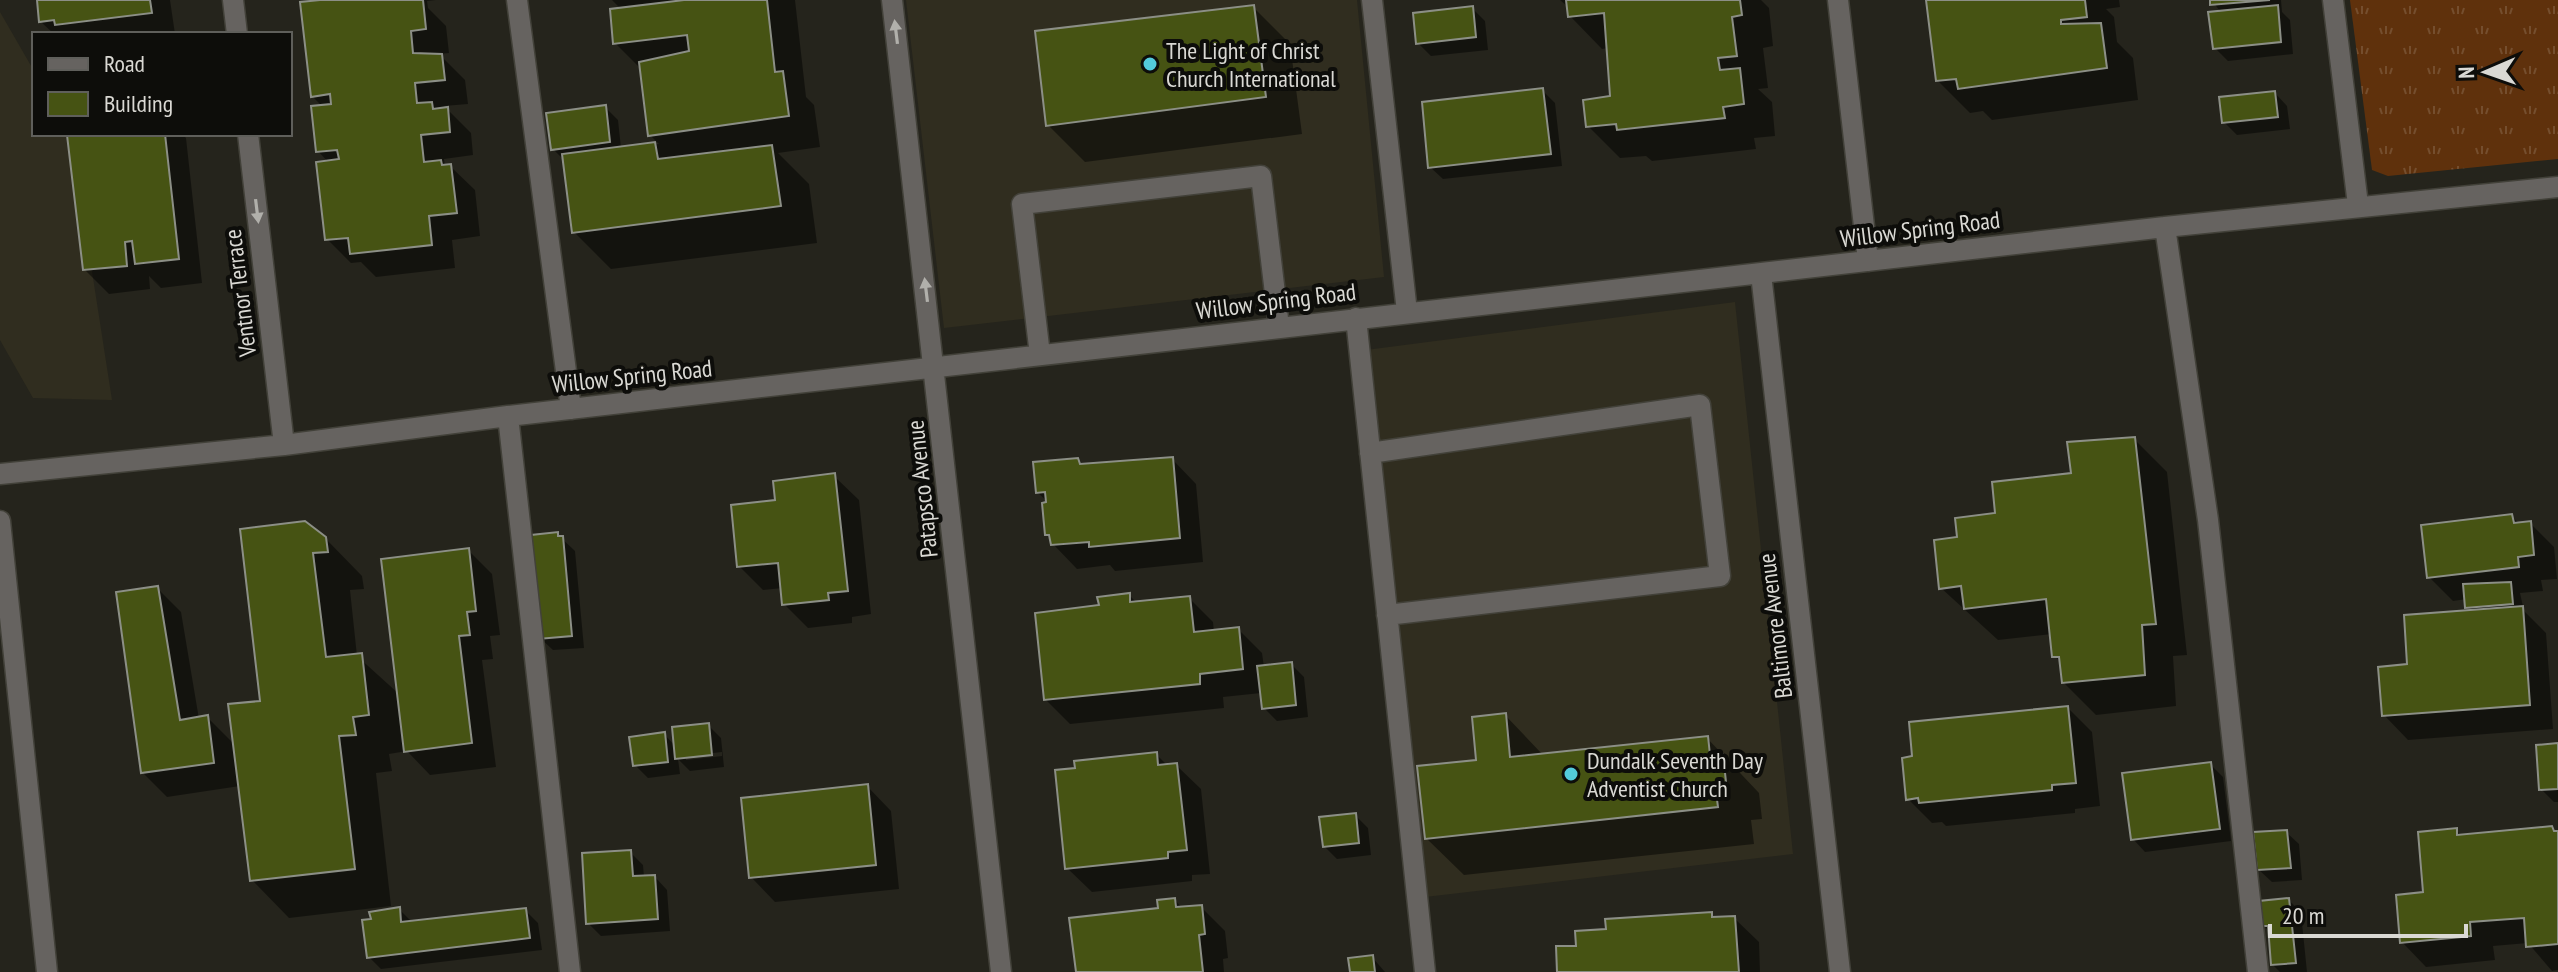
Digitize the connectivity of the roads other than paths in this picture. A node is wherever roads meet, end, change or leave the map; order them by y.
1 (233, 0) edge
2 (517, 0) edge
3 (892, 0) edge
4 (1372, 0) edge
5 (1838, 0) edge
6 (2333, 0) edge
7 (237, 32) edge
8 (248, 136) edge
9 (2558, 187) edge
10 (2358, 205) junction
11 (2165, 227) junction
12 (1868, 261) junction
13 (1761, 274) junction
14 (1407, 312) junction
15 (1356, 318) junction
16 (1279, 327) junction
17 (1040, 355) junction
18 (935, 368) junction
19 (571, 409) junction
20 (508, 416) junction
21 (284, 445) junction
22 (1370, 453) junction
23 (0, 474) edge
24 (0, 521) edge
25 (1387, 615) junction
26 (47, 972) edge
27 (570, 972) edge
28 (1001, 972) edge
29 (1425, 972) edge
30 (1840, 972) edge
31 (2258, 972) edge

1 - 7 street
2 - 19 street
18 -> 3 street, Patapsco Avenue
4 - 14 street
5 - 12 street
6 - 10 street
8 -> 21 street, Ventnor Terrace
9 - 10 street, Willow Spring Road
10 - 11 street, Willow Spring Road
11 - 12 street, Willow Spring Road
11 - 31 street
12 - 13 street, Willow Spring Road
13 - 14 street, Willow Spring Road
13 - 30 street, Baltimore Avenue
14 - 15 street, Willow Spring Road
15 - 16 street, Willow Spring Road
15 - 22 street
16 - 17 street, Willow Spring Road
16 - 17 street
17 - 18 street, Willow Spring Road
18 - 19 street, Willow Spring Road
18 - 28 street, Patapsco Avenue
19 - 20 street, Willow Spring Road
20 - 21 street, Willow Spring Road
20 - 27 street
21 - 23 street, Willow Spring Road
22 - 25 street
22 - 25 street
24 - 26 street
25 - 29 street

